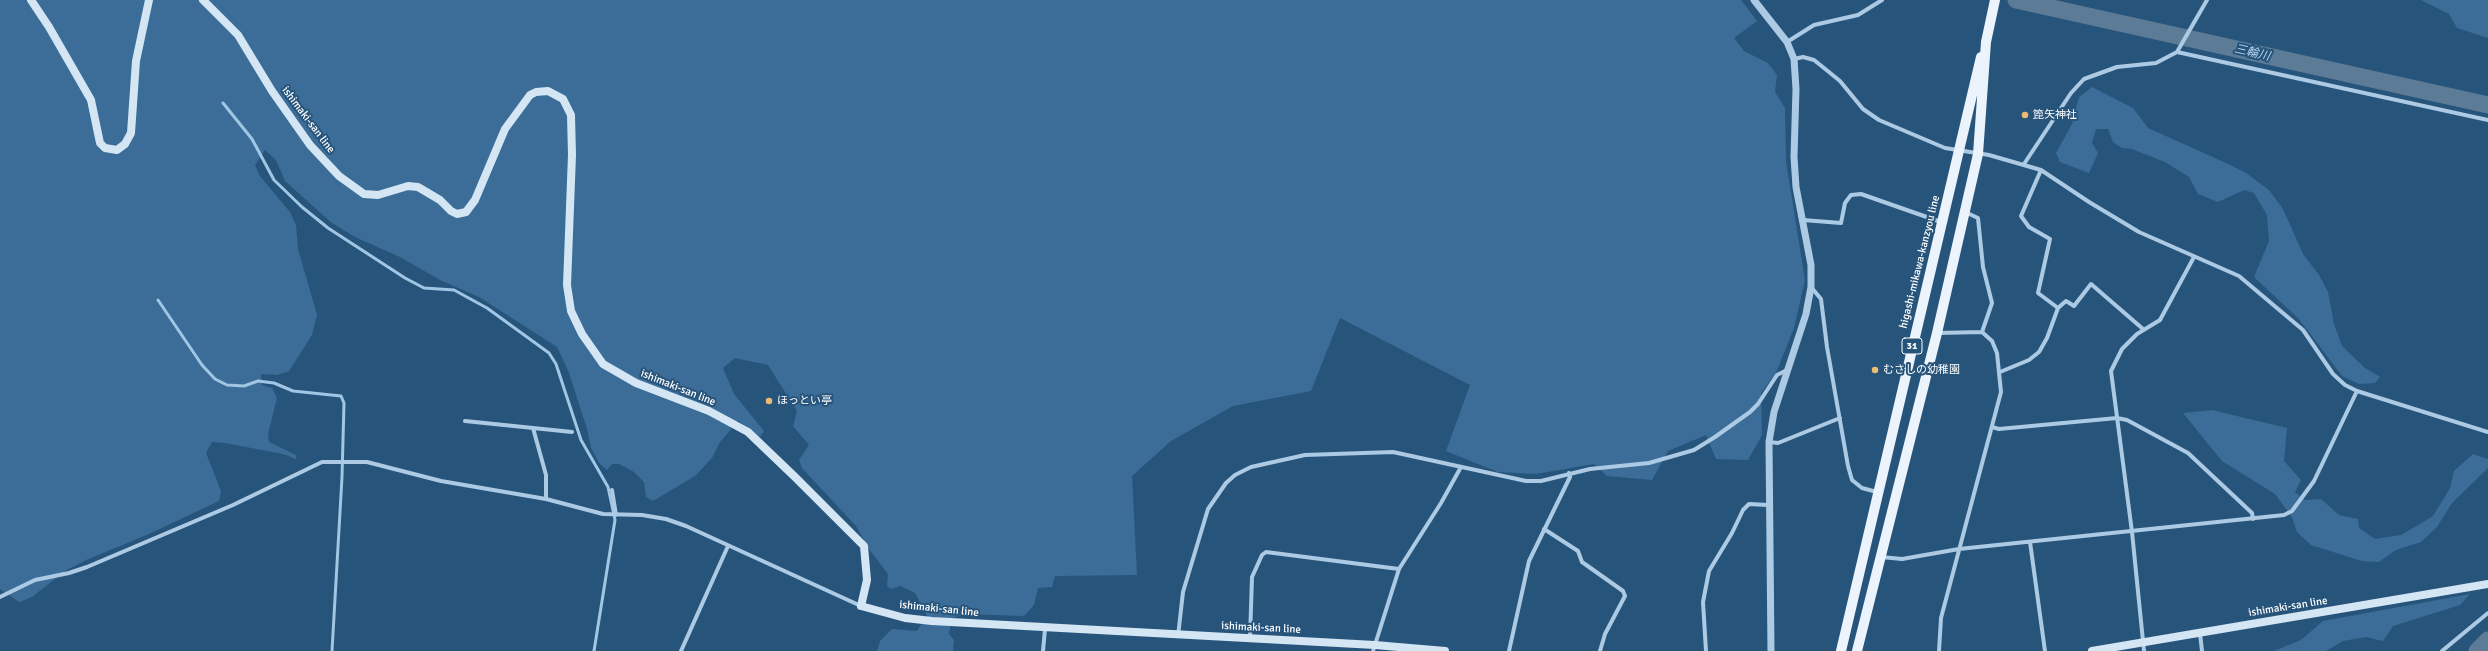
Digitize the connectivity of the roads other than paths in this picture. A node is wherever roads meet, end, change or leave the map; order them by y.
1 (31, 0) edge
2 (149, 0) edge
3 (203, 0) edge
4 (1754, 0) edge
5 (1882, 0) edge
6 (1995, 0) edge
7 (2207, 0) edge
8 (1787, 42) junction
9 (1986, 42) junction
10 (2178, 52) junction
11 (1794, 59) junction
12 (2488, 120) edge
13 (1959, 151) junction
14 (1978, 154) junction
15 (2024, 164) junction
16 (2042, 170) junction
17 (1965, 212) junction
18 (1803, 220) junction
19 (1942, 222) junction
20 (2194, 257) junction
21 (1811, 287) junction
22 (2058, 308) junction
23 (2143, 329) junction
24 (1937, 332) junction
25 (1982, 332) junction
26 (1787, 370) junction
27 (2000, 372) junction
28 (2356, 391) junction
29 (1840, 418) junction
30 (2117, 418) junction
31 (465, 421) dead end
32 (1992, 427) junction
33 (533, 428) junction
34 (572, 432) dead end
35 (2488, 432) edge
36 (1768, 442) junction
37 (1461, 467) junction
38 (1569, 473) junction
39 (612, 490) dead end
40 (1877, 492) junction
41 (546, 499) junction
42 (1768, 504) junction
43 (616, 515) junction
44 (2253, 519) junction
45 (1544, 529) junction
46 (2132, 532) junction
47 (2030, 542) junction
48 (728, 546) junction
49 (1959, 549) junction
50 (1880, 557) junction
51 (1399, 568) junction
52 (2488, 584) edge
53 (0, 597) edge
54 (861, 606) junction
55 (2488, 613) edge
56 (1045, 629) junction
57 (2200, 633) junction
58 (1178, 636) junction
59 (1250, 638) junction
60 (2144, 642) junction
61 (1374, 648) edge
62 (681, 651) edge
63 (1043, 651) edge
64 (1445, 651) edge
65 (1509, 651) edge
66 (1600, 651) edge
67 (1706, 651) edge
68 (1771, 651) edge
69 (1840, 651) edge
70 (1857, 651) edge
71 (1939, 651) edge
72 (2044, 651) edge
73 (2092, 651) edge
74 (2144, 651) edge
75 (2202, 651) edge
76 (2442, 651) edge

1 - 2 main road
3 - 54 main road, ishimaki-san line
4 - 8 street
5 - 8 street
6 - 9 main road, higashi-mikawa-kanzyou line / 31
7 - 10 street
8 - 11 street
9 - 13 main road, higashi-mikawa-kanzyou line / 31
9 - 14 main road, higashi-mikawa-kanzyou line / 31
10 - 12 street
10 - 15 street
11 - 13 street
11 - 18 street
13 - 14 street
13 - 19 main road, higashi-mikawa-kanzyou line / 31
14 - 15 street
14 - 17 main road, higashi-mikawa-kanzyou line / 31
15 - 16 street
16 - 20 street
16 - 22 street
17 - 24 main road, higashi-mikawa-kanzyou line / 31
17 - 25 street
18 - 19 street
18 - 21 street
19 - 40 main road, higashi-mikawa-kanzyou line / 31
20 - 23 street
20 - 28 street
21 - 26 street
21 - 29 street
22 - 23 street
22 - 27 street
23 - 30 street
24 - 25 street
24 - 50 main road, higashi-mikawa-kanzyou line / 31
25 - 27 street
26 - 36 street
26 - 38 street
27 - 32 street
28 - 35 street
28 - 44 street
29 - 36 street
29 - 40 street
30 - 32 street
30 - 44 street
30 - 46 street
31 - 33 street
32 - 49 street
33 - 34 street
33 - 41 street
36 - 42 street
37 - 38 street
37 - 51 street
37 - 58 street
38 - 45 street
39 - 43 street
40 - 69 main road, higashi-mikawa-kanzyou line / 31
41 - 43 street
41 - 53 street
42 - 67 street
42 - 68 street
43 - 48 street
44 - 46 street
45 - 65 street
45 - 66 street
46 - 47 street
46 - 60 street
47 - 49 street
47 - 72 street
48 - 54 street
48 - 62 street
49 - 50 street
49 - 71 street
50 - 70 main road, higashi-mikawa-kanzyou line / 31
51 - 59 street
51 - 61 street
52 - 57 main road, ishimaki-san line
54 - 56 main road, ishimaki-san line
55 - 76 street
56 - 58 main road, ishimaki-san line
56 - 63 street
57 - 60 main road, ishimaki-san line
57 - 75 street
58 - 59 main road, ishimaki-san line
59 - 61 main road, ishimaki-san line
60 - 73 main road, ishimaki-san line
60 - 74 street
61 - 64 main road, ishimaki-san line

